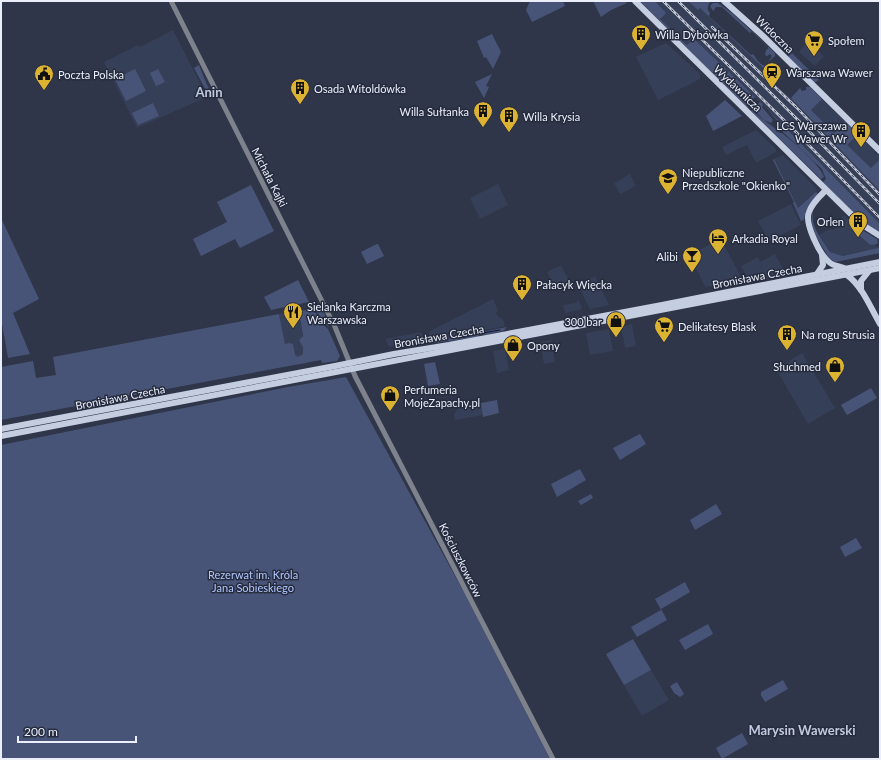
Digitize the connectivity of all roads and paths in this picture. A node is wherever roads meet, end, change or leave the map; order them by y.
1 (171, 1) edge
2 (635, 1) edge
3 (724, 1) edge
4 (880, 151) edge
5 (826, 190) junction
6 (880, 236) edge
7 (821, 251) junction
8 (880, 262) edge
9 (880, 268) edge
10 (847, 271) junction
11 (869, 271) junction
12 (817, 274) junction
13 (861, 290) junction
14 (880, 324) edge
15 (350, 363) junction
16 (352, 370) junction
17 (1, 429) edge
18 (1, 436) edge
19 (552, 759) edge

1 - 15 street, Michała Kajki
2 - 5 main road, Wydawnicza
3 - 4 main road, Widoczna
5 - 6 main road, Wydawnicza
5 - 7 main road
7 - 10 main road
7 - 12 main road
8 - 10 main road, Bronisława Czecha
9 - 11 main road, Bronisława Czecha
10 - 11 main road, Bronisława Czecha
10 - 12 main road, Bronisława Czecha
10 - 13 main road
10 - 16 main road, Bronisława Czecha
11 - 13 main road
12 - 15 main road, Bronisława Czecha
13 - 14 main road
15 - 16 street, Michała Kajki
15 - 17 main road, Bronisława Czecha
16 - 18 main road, Bronisława Czecha
16 - 19 street, Kościuszkowców

